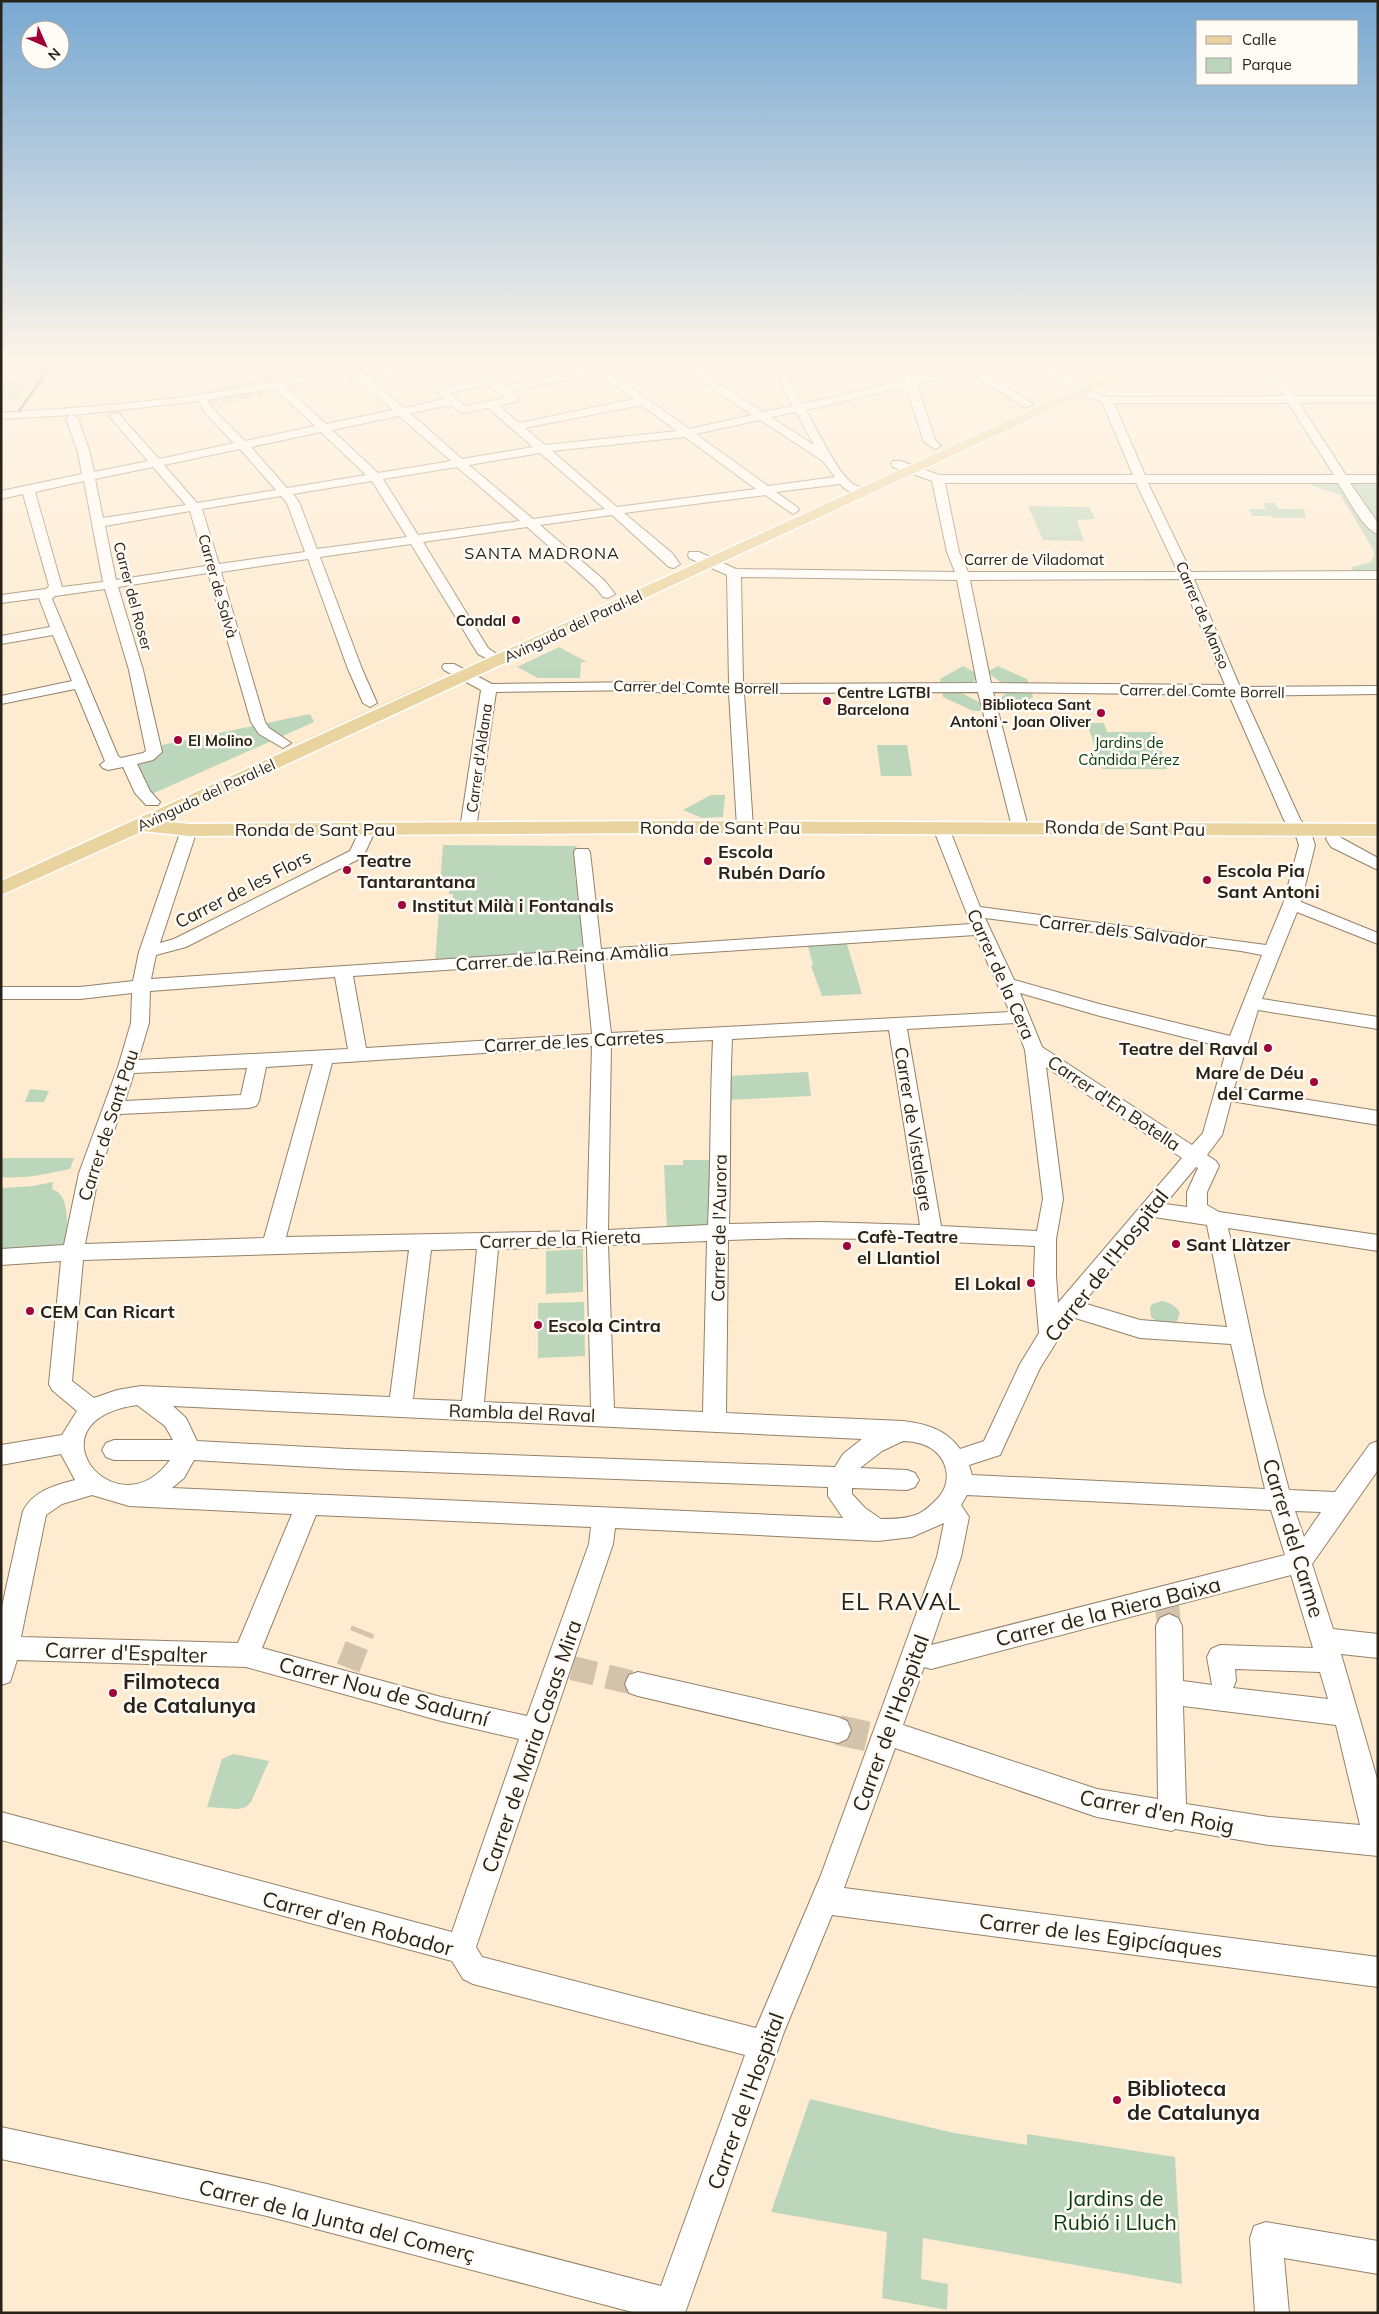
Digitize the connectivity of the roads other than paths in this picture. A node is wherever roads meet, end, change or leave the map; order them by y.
1 (87, 471) edge
2 (110, 471) edge
3 (163, 471) edge
4 (266, 471) edge
5 (370, 471) edge
6 (413, 471) edge
7 (470, 471) edge
8 (567, 471) edge
9 (739, 471) edge
10 (836, 471) edge
11 (878, 471) edge
12 (911, 471) edge
13 (915, 471) edge
14 (1137, 471) edge
15 (1336, 471) edge
16 (88, 476) junction
17 (376, 477) junction
18 (1378, 479) edge
19 (938, 480) junction
20 (1141, 480) junction
21 (1342, 480) junction
22 (845, 483) junction
23 (28, 489) junction
24 (284, 492) junction
25 (864, 492) junction
26 (1, 495) edge
27 (195, 506) junction
28 (793, 510) junction
29 (98, 523) junction
30 (1378, 530) edge
31 (694, 555) junction
32 (710, 562) junction
33 (674, 564) junction
34 (734, 573) junction
35 (1186, 575) junction
36 (1378, 575) edge
37 (963, 576) junction
38 (51, 592) junction
39 (608, 594) junction
40 (1, 599) edge
41 (57, 630) junction
42 (1, 640) edge
43 (483, 651) junction
44 (498, 660) junction
45 (980, 668) junction
46 (457, 671) junction
47 (80, 684) junction
48 (948, 687) junction
49 (985, 687) junction
50 (1026, 687) junction
51 (489, 688) junction
52 (736, 689) junction
53 (1378, 690) edge
54 (1235, 691) junction
55 (1, 700) edge
56 (370, 703) junction
57 (989, 709) junction
58 (283, 743) junction
59 (118, 763) junction
60 (152, 802) junction
61 (141, 826) junction
62 (745, 827) junction
63 (1020, 827) junction
64 (941, 828) junction
65 (468, 829) junction
66 (189, 830) junction
67 (368, 830) junction
68 (1300, 830) junction
69 (1378, 830) edge
70 (1338, 834) junction
71 (582, 846) dead end
72 (1378, 850) edge
73 (1378, 865) edge
74 (1, 871) edge
75 (1, 889) edge
76 (1292, 904) junction
77 (973, 911) junction
78 (982, 929) junction
79 (1378, 939) edge
80 (148, 952) junction
81 (1273, 952) junction
82 (593, 954) junction
83 (343, 972) junction
84 (1004, 983) junction
85 (141, 985) junction
86 (1, 993) edge
87 (1251, 1003) junction
88 (1022, 1017) junction
89 (897, 1023) junction
90 (1378, 1023) edge
91 (723, 1033) junction
92 (602, 1039) junction
93 (1237, 1044) junction
94 (1034, 1050) junction
95 (358, 1055) junction
96 (324, 1057) junction
97 (258, 1061) junction
98 (127, 1066) junction
99 (1224, 1094) junction
100 (112, 1108) junction
101 (1378, 1118) edge
102 (1193, 1156) junction
103 (1148, 1209) junction
104 (1217, 1226) junction
105 (718, 1233) junction
106 (932, 1234) junction
107 (597, 1239) junction
108 (1046, 1239) junction
109 (488, 1241) junction
110 (421, 1242) junction
111 (1378, 1243) edge
112 (273, 1245) junction
113 (73, 1252) junction
114 (1, 1257) edge
115 (1067, 1307) junction
116 (1050, 1333) junction
117 (1239, 1336) junction
118 (141, 1395) junction
119 (400, 1408) junction
120 (93, 1411) junction
121 (472, 1411) junction
122 (603, 1416) junction
123 (714, 1422) junction
124 (903, 1431) junction
125 (71, 1444) junction
126 (114, 1450) dead end
127 (185, 1450) junction
128 (1378, 1451) edge
129 (1, 1456) edge
130 (956, 1460) junction
131 (842, 1476) junction
132 (907, 1480) dead end
133 (93, 1484) junction
134 (960, 1485) junction
135 (129, 1496) junction
136 (1280, 1500) junction
137 (1341, 1503) junction
138 (308, 1504) junction
139 (946, 1506) junction
140 (602, 1530) junction
141 (878, 1530) junction
142 (1300, 1562) junction
143 (1167, 1608) junction
144 (1378, 1646) edge
145 (4, 1648) edge
146 (1328, 1650) junction
147 (916, 1654) junction
148 (246, 1656) junction
149 (1, 1673) edge
150 (638, 1684) tunnel mouth
151 (1225, 1691) junction
152 (1170, 1692) junction
153 (1346, 1714) junction
154 (523, 1727) dead end
155 (838, 1730) tunnel mouth
156 (879, 1737) junction
157 (1172, 1817) junction
158 (1, 1826) edge
159 (1378, 1842) edge
160 (825, 1900) junction
161 (461, 1949) junction
162 (1378, 1972) edge
163 (764, 2045) junction
164 (1, 2143) edge
165 (1378, 2258) edge
166 (669, 2309) edge
167 (1272, 2313) edge

1 - 16 street, Carrer del Roser
2 - 16 street
3 - 27 street, Carrer de Salvà
4 - 24 street
5 - 17 street
6 - 17 street
7 - 39 street
8 - 33 street
9 - 28 street
10 - 22 street
11 - 22 main road, Avinguda del Paral·lel
12 - 25 main road, Avinguda del Paral·lel
13 - 19 street
14 - 20 street, Carrer de Manso
15 - 21 street
16 - 23 street
16 - 29 street, Carrer del Roser
17 - 24 street
17 - 43 street
18 - 21 street
19 - 20 street
19 - 37 street
20 - 21 street
20 - 35 street, Carrer de Manso
21 - 30 street
22 - 25 street
22 - 28 main road, Avinguda del Paral·lel
22 - 38 street
23 - 26 street
23 - 38 street
24 - 27 street
24 - 56 street
25 - 32 main road, Avinguda del Paral·lel
27 - 29 street
27 - 58 street, Carrer de Salvà
28 - 31 main road, Avinguda del Paral·lel
29 - 59 street, Carrer del Roser
31 - 32 street, Carrer de Viladomat
31 - 33 main road, Avinguda del Paral·lel
32 - 34 street, Carrer de Viladomat
32 - 44 main road, Avinguda del Paral·lel
33 - 39 main road, Avinguda del Paral·lel
34 - 37 street, Carrer de Viladomat
34 - 52 street
35 - 36 street, Carrer de Viladomat
35 - 37 street, Carrer de Viladomat
35 - 54 street, Carrer de Manso
37 - 45 street
38 - 40 street
38 - 41 street
39 - 43 main road, Avinguda del Paral·lel
41 - 42 street
41 - 47 street
43 - 44 street
43 - 46 main road, Avinguda del Paral·lel
44 - 46 main road, Avinguda del Paral·lel
45 - 48 street, Carrer del Comte Borrell
45 - 49 street
46 - 51 street, Carrer del Comte Borrell
46 - 56 main road, Avinguda del Paral·lel
46 - 61 main road, Avinguda del Paral·lel
47 - 55 street
47 - 59 street
48 - 49 street, Carrer del Comte Borrell
48 - 52 street, Carrer del Comte Borrell
49 - 50 street, Carrer del Comte Borrell
49 - 57 street
50 - 54 street, Carrer del Comte Borrell
50 - 57 street
51 - 52 street, Carrer del Comte Borrell
51 - 65 street, Carrer d'Aldana
52 - 62 street
53 - 54 street, Carrer del Comte Borrell
54 - 68 street, Carrer de Manso
56 - 58 main road, Avinguda del Paral·lel
57 - 63 street
58 - 60 main road, Avinguda del Paral·lel
59 - 60 street
60 - 74 main road, Avinguda del Paral·lel
61 - 66 main road, Ronda de Sant Pau
61 - 75 main road, Avinguda del Paral·lel
62 - 64 main road, Ronda de Sant Pau
62 - 65 main road, Ronda de Sant Pau
63 - 64 main road, Ronda de Sant Pau
63 - 68 main road, Ronda de Sant Pau
64 - 77 street, Carrer de la Cera
65 - 67 main road, Ronda de Sant Pau
66 - 67 main road, Ronda de Sant Pau
66 - 80 street, Carrer de Sant Pau
67 - 80 street, Carrer de les Flors
68 - 70 main road, Ronda de Sant Pau
68 - 76 street, Carrer de Manso
69 - 70 main road, Ronda de Sant Pau
70 - 72 street
70 - 73 street
71 - 82 street
76 - 79 street
76 - 81 street, Carrer de Manso
77 - 78 street, Carrer de la Cera
77 - 81 street, Carrer dels Salvador
78 - 82 street, Carrer de la Reina Amàlia
78 - 84 street, Carrer de la Cera
80 - 85 street, Carrer de Sant Pau
81 - 87 street, Carrer de l'Hospital
82 - 83 street, Carrer de la Reina Amàlia
82 - 92 street
83 - 85 street, Carrer de la Reina Amàlia
83 - 95 street
84 - 88 street, Carrer de la Cera
84 - 93 street
85 - 86 street, Carrer de la Reina Amàlia
85 - 98 street, Carrer de Sant Pau
87 - 90 street
87 - 93 street, Carrer de l'Hospital
88 - 89 street, Carrer de les Carretes
88 - 94 street, Carrer de la Cera
89 - 91 street, Carrer de les Carretes
89 - 106 street, Carrer de Vistalegre
91 - 92 street, Carrer de les Carretes
91 - 105 street, Carrer de l'Aurora
92 - 95 street, Carrer de les Carretes
92 - 107 street
93 - 99 street, Carrer de l'Hospital
94 - 102 street, Carrer d'En Botella
94 - 108 street, Carrer de la Cera
95 - 96 street, Carrer de les Carretes
96 - 97 street, Carrer de les Carretes
96 - 112 street
97 - 98 street, Carrer de les Carretes
97 - 100 street
98 - 100 street, Carrer de Sant Pau
99 - 101 street
99 - 102 street, Carrer de l'Hospital
100 - 113 street, Carrer de Sant Pau
102 - 103 street, Carrer de l'Hospital
102 - 104 street, Carrer d'En Botella
103 - 104 street
103 - 115 street, Carrer de l'Hospital
104 - 111 street
104 - 117 street, Carrer del Carme
105 - 106 street, Carrer de la Riereta
105 - 107 street, Carrer de la Riereta
105 - 123 street, Carrer de l'Aurora
106 - 108 street, Carrer de la Riereta
107 - 109 street, Carrer de la Riereta
107 - 122 street
108 - 116 street, Carrer de la Cera
109 - 110 street, Carrer de la Riereta
109 - 121 street
110 - 112 street, Carrer de la Riereta
110 - 119 street
112 - 113 street, Carrer de la Riereta
113 - 114 street, Carrer de la Riereta
113 - 120 street, Carrer de Sant Pau
115 - 116 street, Carrer de l'Hospital
115 - 117 street
116 - 130 street, Carrer de l'Hospital
117 - 136 street, Carrer del Carme
118 - 119 street, Rambla del Raval
118 - 120 street, Rambla del Raval
118 - 127 street
119 - 121 street, Rambla del Raval
120 - 125 street, Rambla del Raval
121 - 122 street, Rambla del Raval
122 - 123 street, Rambla del Raval
123 - 124 street, Rambla del Raval
124 - 130 street, Rambla del Raval
124 - 131 street
125 - 129 street
125 - 133 street
126 - 127 street
127 - 131 street
127 - 135 street
128 - 137 street
130 - 134 street
131 - 132 street
131 - 141 street
133 - 135 street
133 - 145 street
134 - 136 street
134 - 139 street
135 - 138 street
136 - 137 street
136 - 142 street, Carrer del Carme
137 - 142 street
138 - 140 street
138 - 148 street
139 - 141 street
139 - 147 street, Carrer de l'Hospital
140 - 141 street
140 - 161 street, Carrer de Maria Casas Mira
142 - 143 street, Carrer de la Riera Baixa
142 - 146 street, Carrer del Carme
143 - 147 street, Carrer de la Riera Baixa
143 - 152 street
144 - 146 street
145 - 148 street, Carrer d'Espalter
145 - 149 street
146 - 151 street
146 - 153 street, Carrer del Carme
147 - 156 street, Carrer de l'Hospital
148 - 154 street, Carrer Nou de Sadurní
150 - 155 street
151 - 152 street
151 - 153 street
152 - 157 street
153 - 159 street, Carrer del Carme
156 - 157 street, Carrer d'en Roig
156 - 160 street, Carrer de l'Hospital
157 - 159 street, Carrer d'en Roig
158 - 161 street, Carrer d'en Robador
160 - 162 street, Carrer de les Egipcíaques
160 - 163 street, Carrer de l'Hospital
161 - 163 street, Carrer d'en Robador
163 - 166 street, Carrer de l'Hospital
164 - 166 street, Carrer de la Junta del Comerç
165 - 167 street

